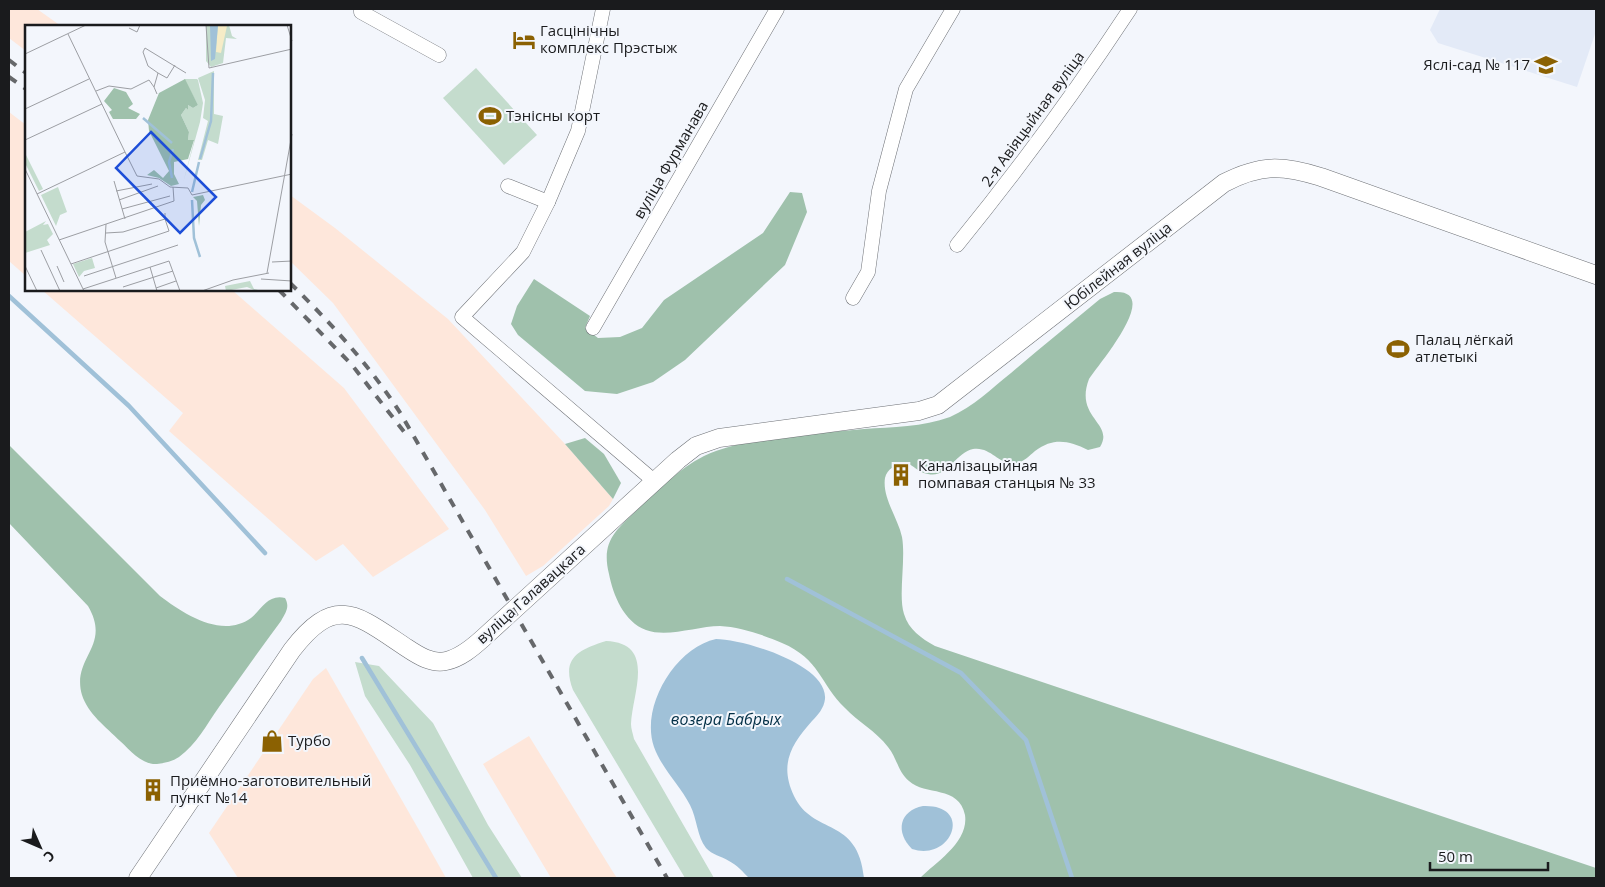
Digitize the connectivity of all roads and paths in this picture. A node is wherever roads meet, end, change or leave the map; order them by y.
1 (361, 9) edge
2 (603, 9) edge
3 (777, 9) edge
4 (953, 9) edge
5 (1130, 9) edge
6 (439, 54) dead end
7 (508, 186) dead end
8 (548, 202) junction
9 (957, 245) dead end
10 (1596, 275) edge
11 (853, 298) dead end
12 (593, 328) dead end
13 (654, 481) junction
14 (138, 878) edge

1 - 6 street
2 - 8 street
3 - 12 street, вуліца Фурманава
4 - 11 street
5 - 9 street, 2-я Авіяцыйная вуліца
7 - 8 street
8 - 13 street
10 - 13 street, Юбілейная вуліца
13 - 14 street, вуліца Галавацкага

